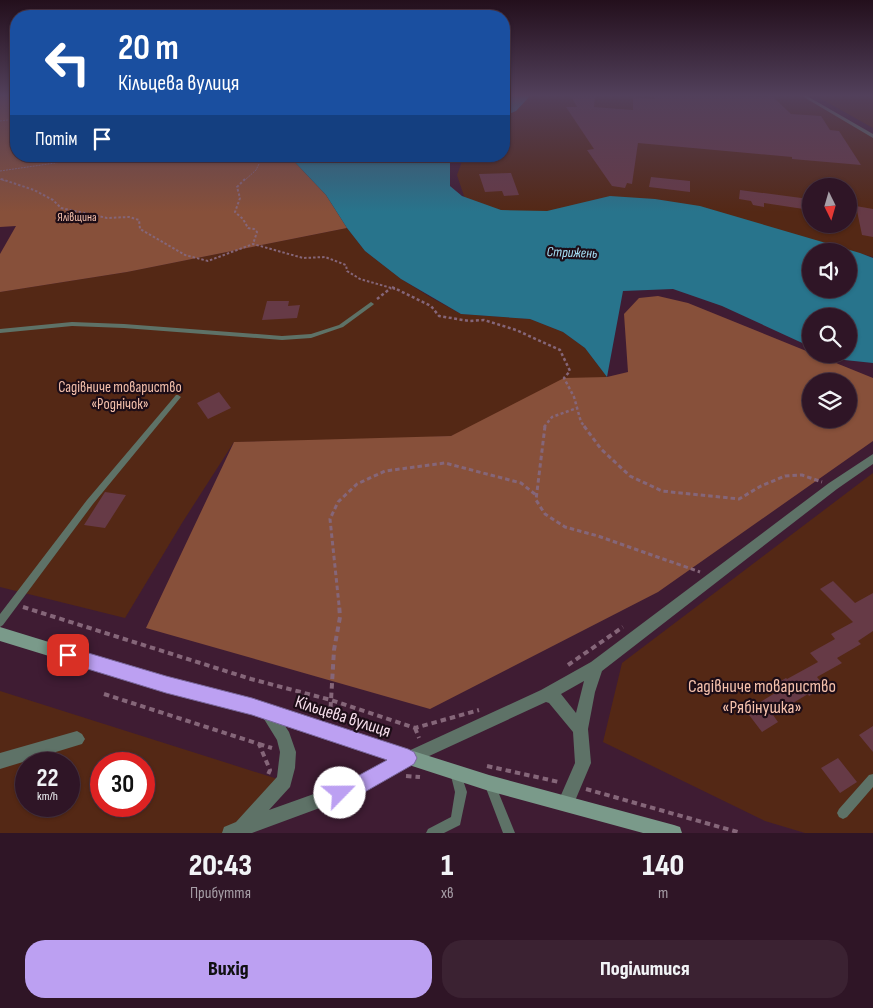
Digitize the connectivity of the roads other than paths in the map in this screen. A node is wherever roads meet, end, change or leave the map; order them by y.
1 (371, 304) road end
2 (0, 331) edge
3 (178, 398) dead end
4 (873, 458) edge
5 (0, 622) edge
6 (0, 634) edge
7 (596, 667) junction
8 (546, 695) junction
9 (252, 707) junction
10 (580, 729) junction
11 (77, 739) dead end
12 (408, 758) junction
13 (0, 761) edge
14 (454, 771) junction
15 (873, 779) edge
16 (489, 783) junction
17 (566, 802) junction
18 (843, 813) dead end
19 (236, 831) edge
20 (432, 833) edge
21 (509, 833) edge
22 (674, 833) edge

1 - 2 lane
3 - 5 lane
4 - 7 street
6 - 9 main road, Кільцева вулиця
7 - 8 street
7 - 10 street
8 - 10 street
8 - 12 street
9 - 12 main road, Кільцева вулиця
9 - 19 street
10 - 17 street
11 - 13 street
12 - 14 main road, Кільцева вулиця
12 - 19 street
14 - 16 main road, Кільцева вулиця
14 - 20 lane
15 - 18 lane
16 - 17 main road, Кільцева вулиця
16 - 21 lane
17 - 22 main road, Кільцева вулиця

